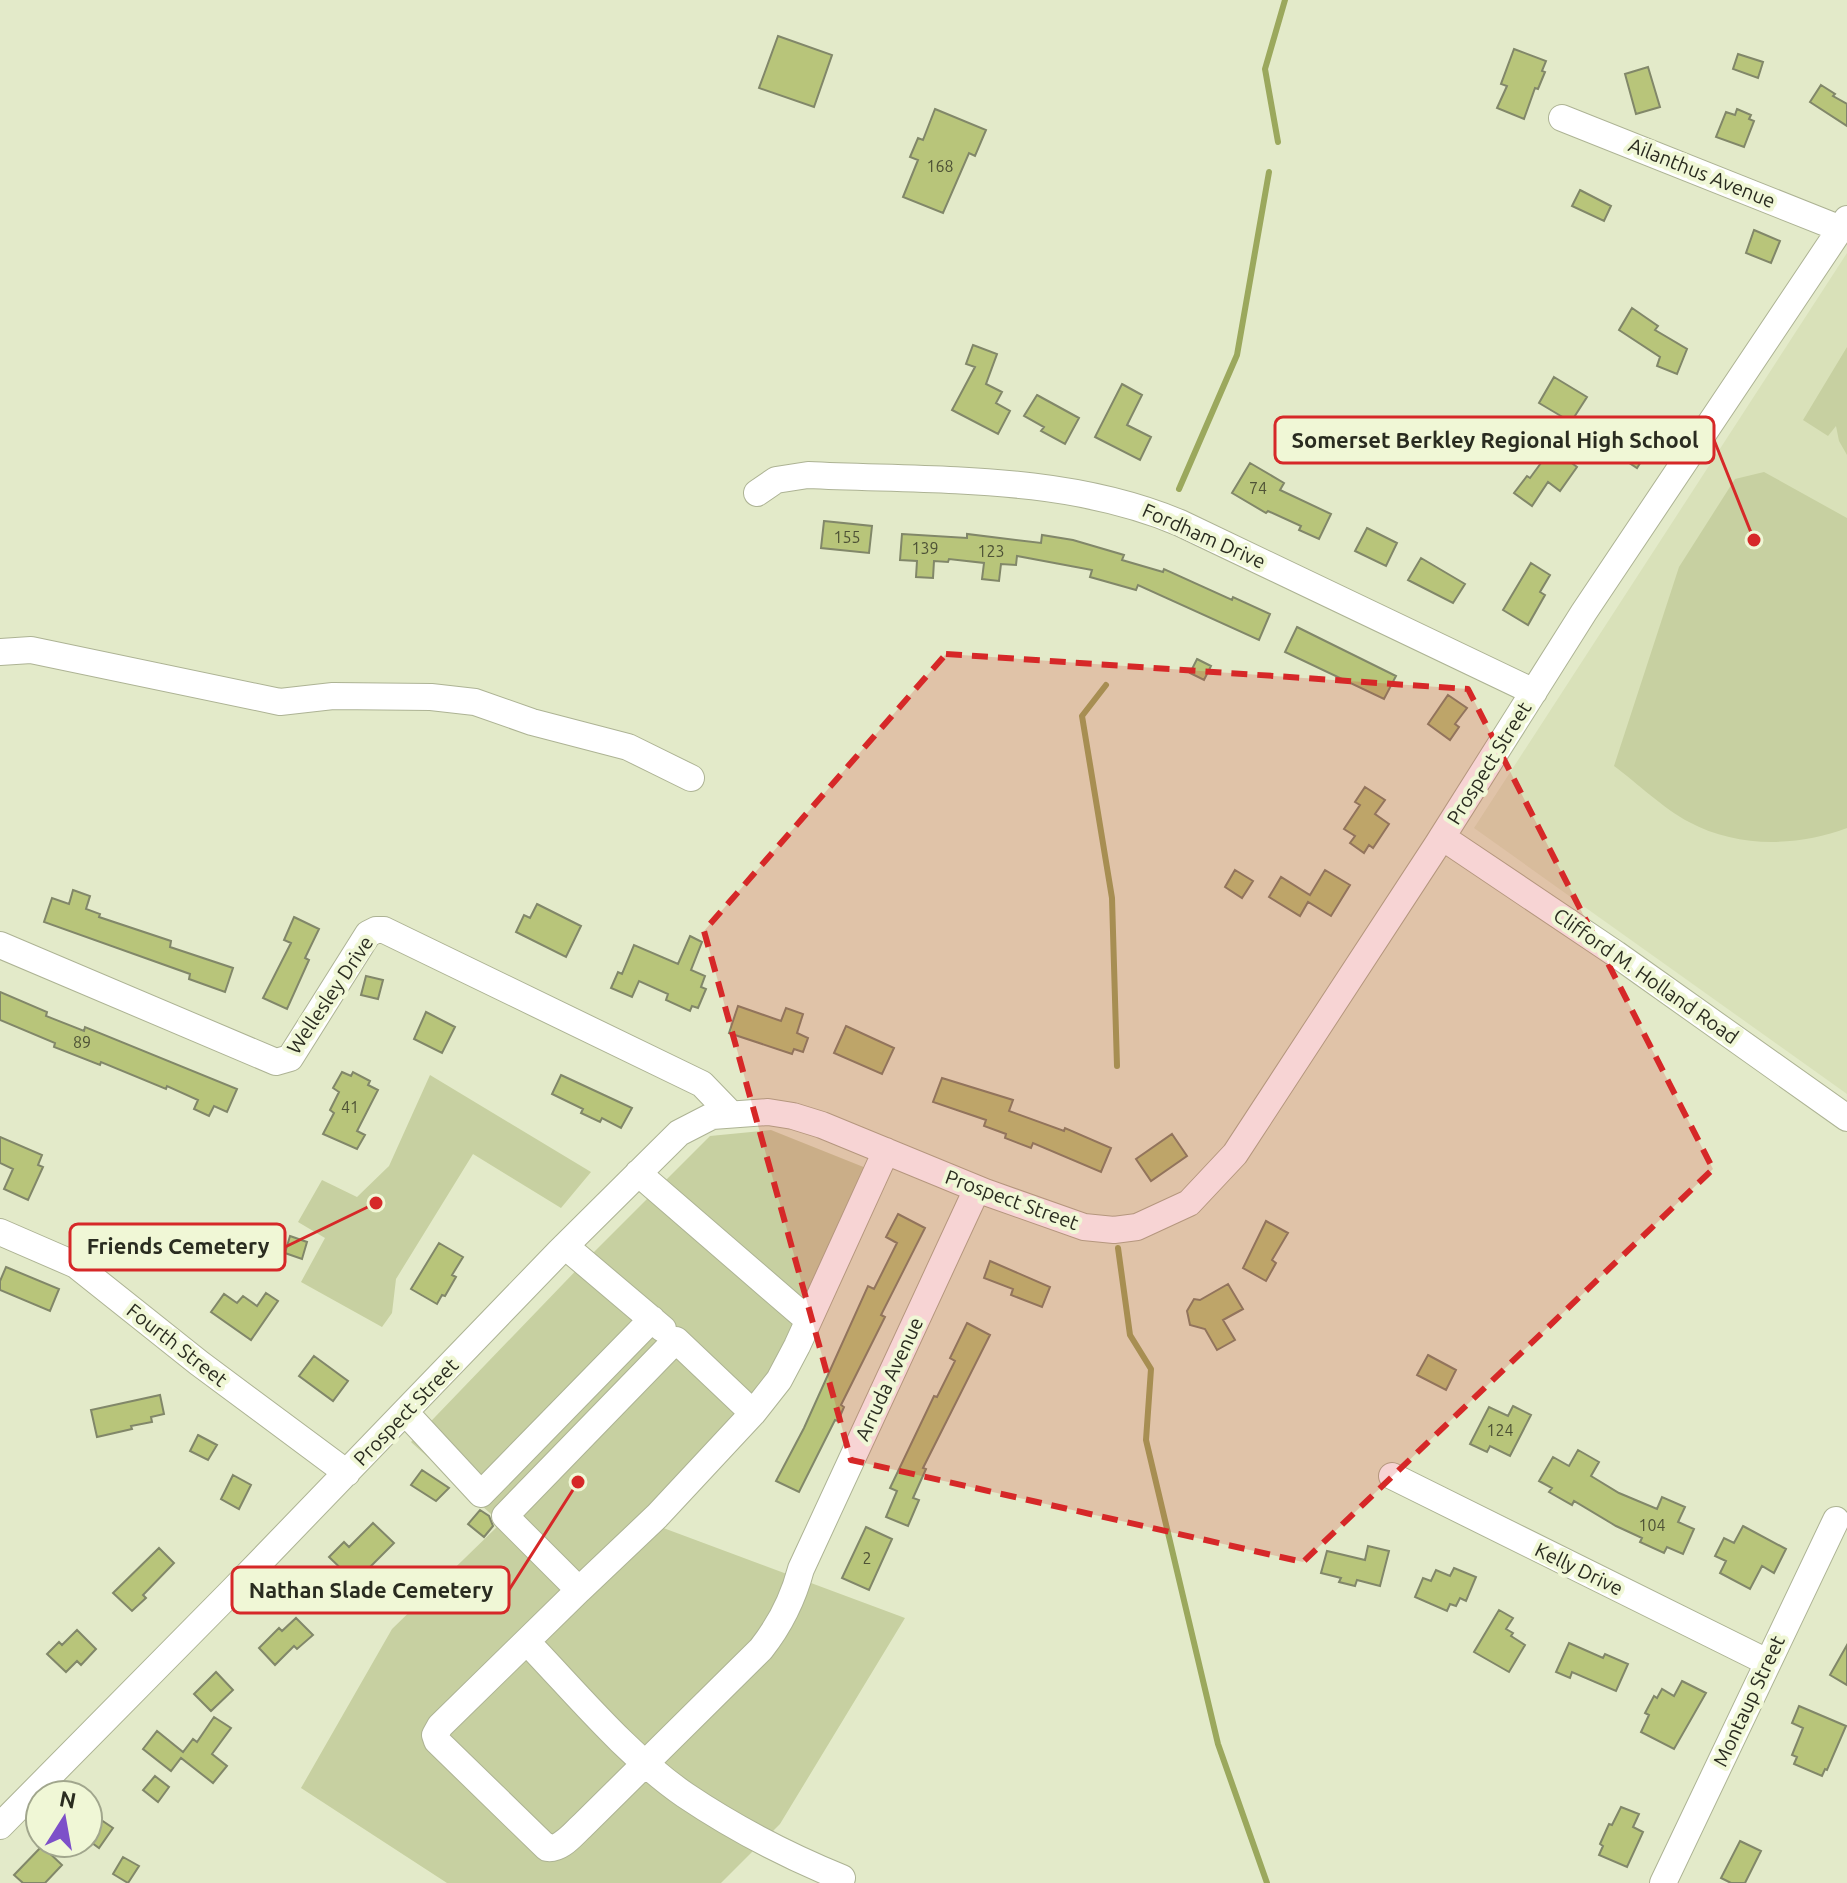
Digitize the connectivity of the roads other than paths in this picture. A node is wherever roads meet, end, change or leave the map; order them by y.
1 (1562, 118) dead end
2 (1844, 224) edge
3 (757, 493) dead end
4 (0, 652) edge
5 (1534, 692) junction
6 (691, 778) dead end
7 (1442, 837) junction
8 (0, 945) edge
9 (731, 1114) junction
10 (1847, 1118) edge
11 (886, 1151) junction
12 (638, 1173) junction
13 (977, 1189) junction
14 (0, 1232) edge
15 (565, 1246) junction
16 (652, 1319) junction
17 (808, 1320) junction
18 (676, 1340) junction
19 (405, 1412) junction
20 (753, 1413) junction
21 (347, 1473) junction
22 (1392, 1476) dead end
23 (481, 1494) junction
24 (505, 1516) junction
25 (1836, 1520) dead end
26 (579, 1590) junction
27 (527, 1642) junction
28 (1767, 1662) junction
29 (645, 1762) junction
30 (0, 1826) edge
31 (842, 1878) dead end
32 (1663, 1883) edge

1 - 2 street, Ailanthus Avenue
2 - 5 street, Prospect Street
3 - 5 street, Fordham Drive
4 - 6 street
5 - 7 street, Prospect Street
7 - 10 street, Clifford M. Holland Road
7 - 13 street, Prospect Street
8 - 9 street, Wellesley Drive
9 - 11 street, Prospect Street
9 - 12 street, Prospect Street
11 - 13 street, Prospect Street
11 - 17 street
12 - 15 street, Prospect Street
12 - 17 street
13 - 29 street, Arruda Avenue
14 - 21 street, Fourth Street
15 - 16 street
15 - 19 street, Prospect Street
16 - 18 street
16 - 23 street
17 - 20 street
18 - 20 street
18 - 24 street
19 - 21 street, Prospect Street
19 - 23 street
20 - 26 street
21 - 30 street, Prospect Street
22 - 28 street, Kelly Drive
23 - 24 street
24 - 26 street
25 - 28 street, Montaup Street
26 - 27 street
27 - 29 street
27 - 29 street, Arruda Avenue
28 - 32 street, Montaup Street
29 - 31 street

